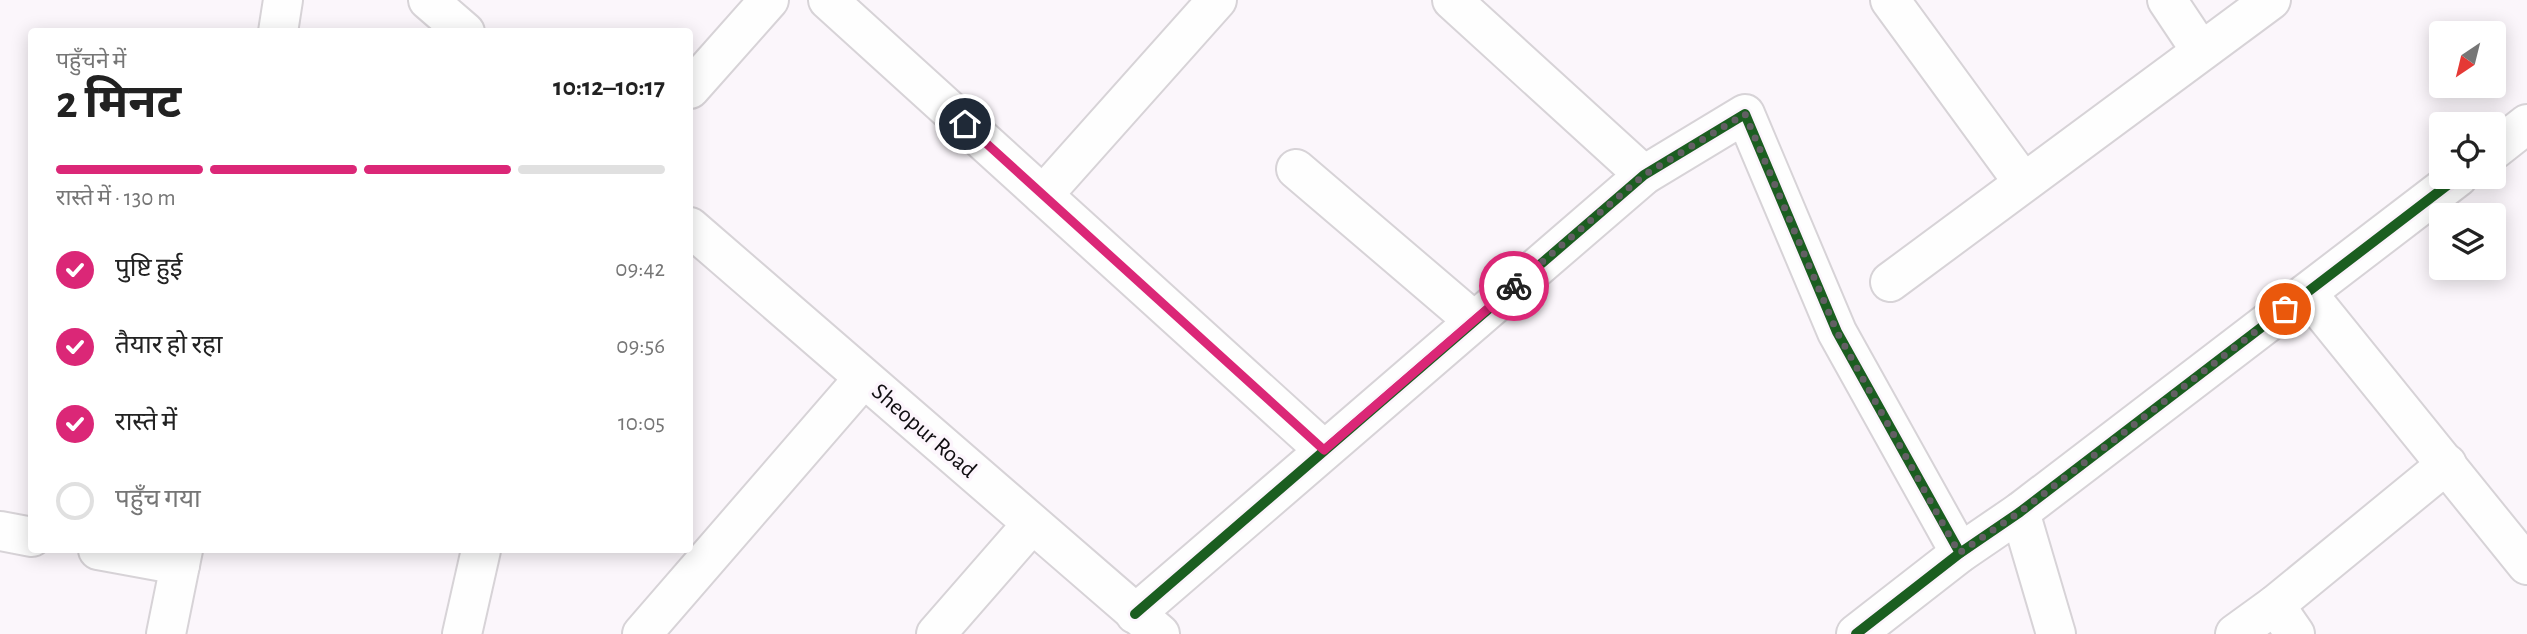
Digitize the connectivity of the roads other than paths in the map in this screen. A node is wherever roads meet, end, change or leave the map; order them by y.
1 (283, 0) edge
2 (429, 0) edge
3 (769, 0) edge
4 (828, 0) edge
5 (1217, 0) edge
6 (1452, 0) edge
7 (1890, 0) edge
8 (2167, 0) edge
9 (2271, 0) edge
10 (279, 28) edge
11 (460, 28) edge
12 (2201, 51) junction
13 (693, 86) edge
14 (1296, 169) dead end
15 (1644, 175) junction
16 (2023, 182) junction
17 (2442, 189) edge
18 (1043, 195) junction
19 (693, 230) edge
20 (1890, 282) dead end
21 (2307, 293) junction
22 (1474, 321) junction
23 (863, 379) junction
24 (1324, 450) junction
25 (2447, 464) junction
26 (2020, 512) junction
27 (1031, 524) junction
28 (0, 531) edge
29 (28, 536) edge
30 (134, 553) edge
31 (480, 553) edge
32 (1959, 553) junction
33 (181, 557) edge
34 (2527, 565) edge
35 (2285, 620) edge
36 (1147, 624) edge
37 (166, 634) edge
38 (462, 634) edge
39 (642, 634) edge
40 (936, 634) edge
41 (1856, 634) edge
42 (2056, 634) edge
43 (2235, 634) edge

1 - 10 street
2 - 11 street
3 - 13 street
4 - 18 street
5 - 18 street
6 - 15 street
7 - 16 street
8 - 12 street
9 - 12 street
12 - 16 street
14 - 22 street
15 - 22 street
15 - 32 street
16 - 20 street
17 - 21 street
18 - 24 street
19 - 23 street, Sheopur Road
21 - 25 street
21 - 26 street
22 - 24 street
23 - 27 street, Sheopur Road
23 - 39 street
24 - 36 street
25 - 34 street
25 - 35 street
26 - 32 street
26 - 42 street
27 - 36 street, Sheopur Road
27 - 40 street
28 - 29 street
30 - 33 street
31 - 38 street
32 - 41 street
33 - 37 street
35 - 43 street

